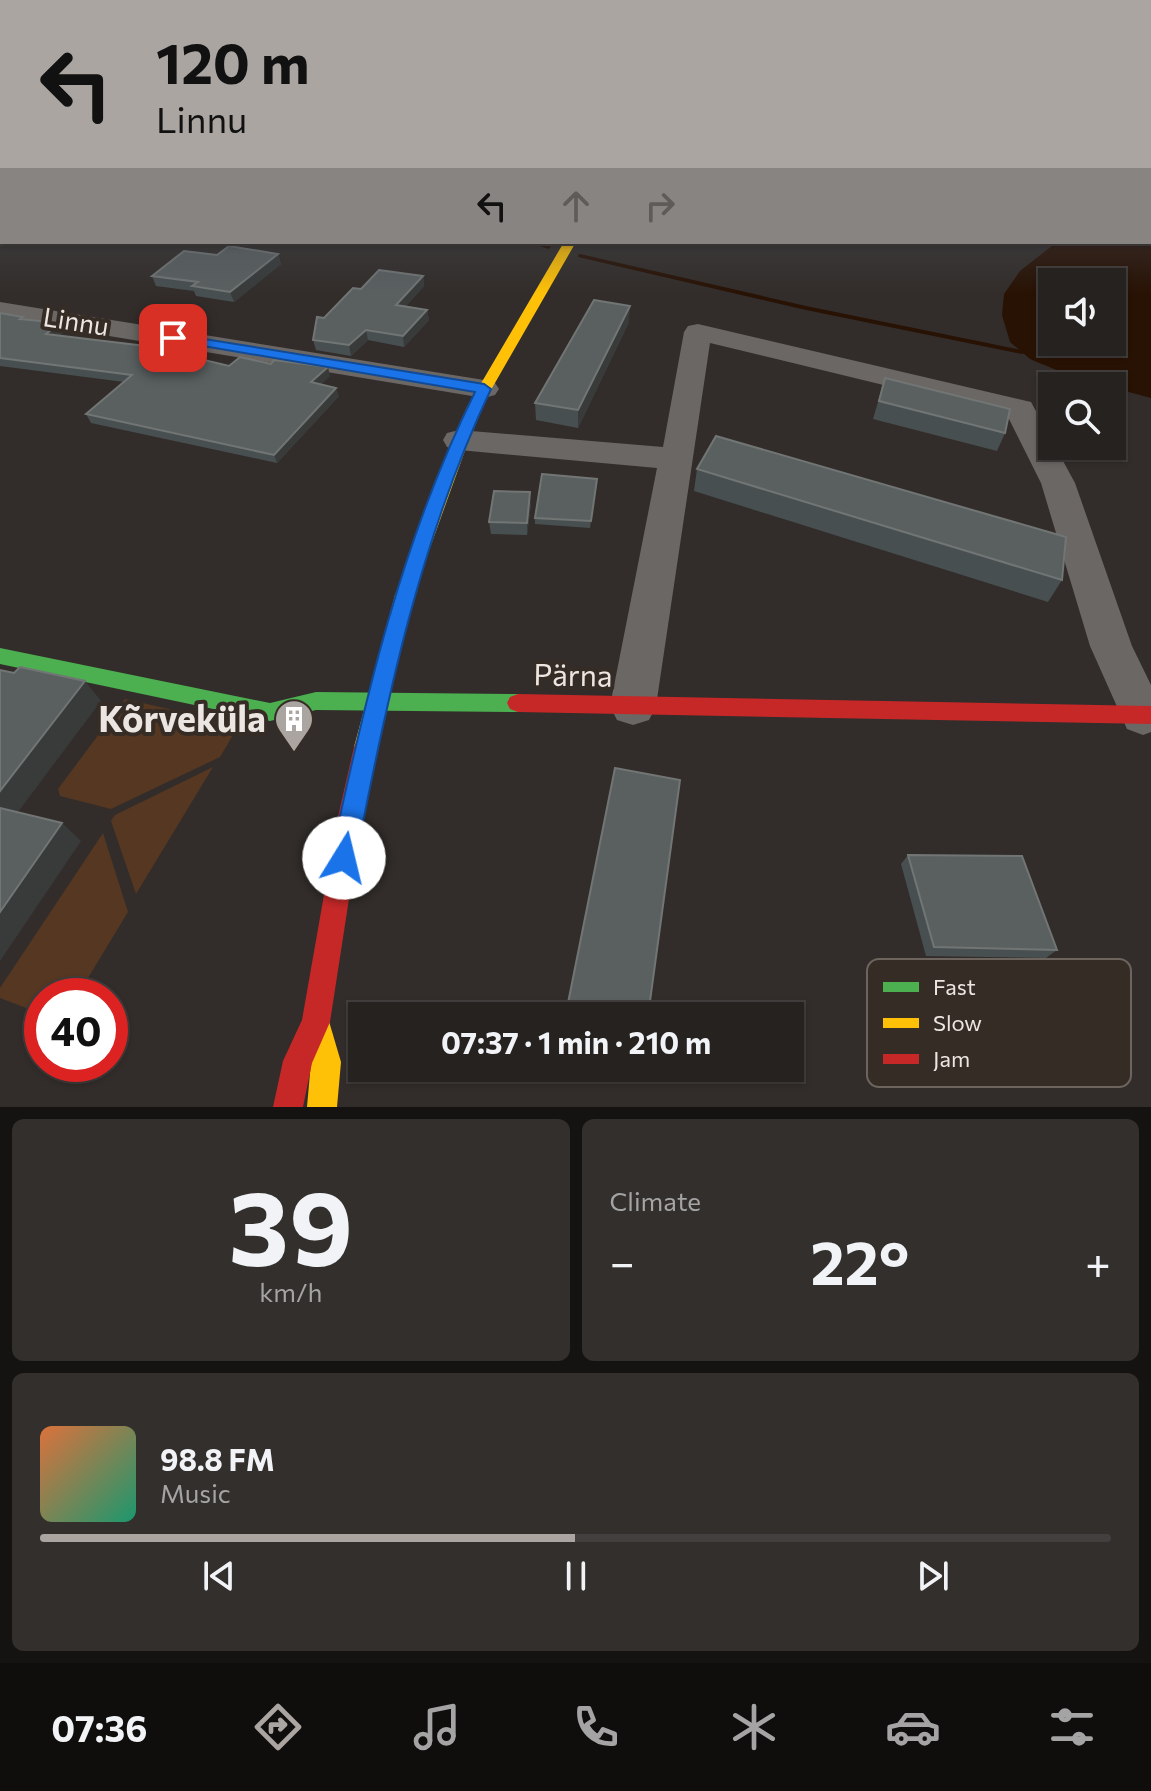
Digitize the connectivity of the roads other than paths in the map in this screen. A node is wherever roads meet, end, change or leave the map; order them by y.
1 (569, 244) edge
2 (0, 310) edge
3 (484, 389) junction
4 (459, 440) junction
5 (690, 447) junction
6 (0, 656) edge
7 (375, 701) junction
8 (633, 706) junction
9 (1147, 715) edge
10 (316, 1022) junction
11 (288, 1107) edge
12 (322, 1107) edge

1 - 3 street
2 - 3 street, Linnu
3 - 4 street
4 - 5 street
4 - 7 street
5 - 8 street
5 - 9 street
6 - 7 street, Pärna
7 - 8 street, Pärna
7 - 10 street
8 - 9 street, Pärna
10 - 11 street
10 - 12 street

